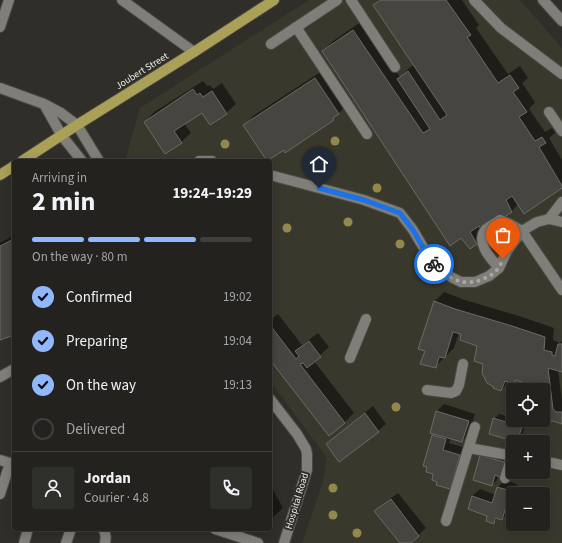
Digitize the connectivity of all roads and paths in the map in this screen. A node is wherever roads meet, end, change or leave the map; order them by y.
1 (9, 0) edge
2 (122, 0) edge
3 (274, 0) edge
4 (337, 0) edge
5 (350, 0) edge
6 (474, 0) edge
7 (543, 0) edge
8 (562, 21) edge
9 (0, 27) edge
10 (296, 27) junction
11 (271, 44) dead end
12 (194, 52) junction
13 (395, 67) dead end
14 (562, 74) edge
15 (0, 88) edge
16 (44, 104) junction
17 (549, 112) dead end
18 (77, 125) junction
19 (562, 131) edge
20 (367, 134) dead end
21 (62, 136) junction
22 (25, 159) edge
23 (80, 159) edge
24 (98, 159) edge
25 (12, 167) edge
26 (0, 175) edge
27 (272, 175) edge
28 (562, 202) edge
29 (549, 219) junction
30 (562, 222) edge
31 (522, 231) junction
32 (499, 268) junction
33 (562, 290) edge
34 (366, 319) dead end
35 (350, 358) dead end
36 (463, 364) dead end
37 (12, 370) edge
38 (0, 377) edge
39 (427, 390) dead end
40 (272, 402) edge
41 (475, 427) dead end
42 (469, 448) junction
43 (506, 455) edge
44 (8, 462) edge
45 (550, 462) edge
46 (562, 465) edge
47 (506, 475) edge
48 (505, 478) dead end
49 (0, 494) edge
50 (446, 521) dead end
51 (27, 531) edge
52 (70, 531) edge
53 (104, 531) edge
54 (221, 531) edge
55 (24, 543) edge
56 (66, 543) edge
57 (105, 543) edge
58 (258, 543) edge
59 (284, 543) edge

1 - 9 street
2 - 12 street
3 - 12 main road, Joubert Street
4 - 10 street
5 - 13 street
6 - 14 street
7 - 8 street
10 - 11 street
10 - 20 street
12 - 18 main road, Joubert Street
15 - 16 street
16 - 18 street
16 - 21 street
17 - 19 street
18 - 21 main road, Joubert Street
18 - 24 street
21 - 22 main road, Joubert Street
21 - 23 street
25 - 26 main road
27 - 32 street
28 - 29 street
29 - 30 street
29 - 31 street
31 - 32 street
31 - 32 street
31 - 33 street
34 - 35 street
36 - 39 street
37 - 38 street
40 - 59 street, Hospital Road
41 - 42 street
42 - 43 street
42 - 50 street
44 - 49 street
45 - 46 street
47 - 48 street
51 - 55 street
52 - 56 street
53 - 57 street
54 - 58 street

